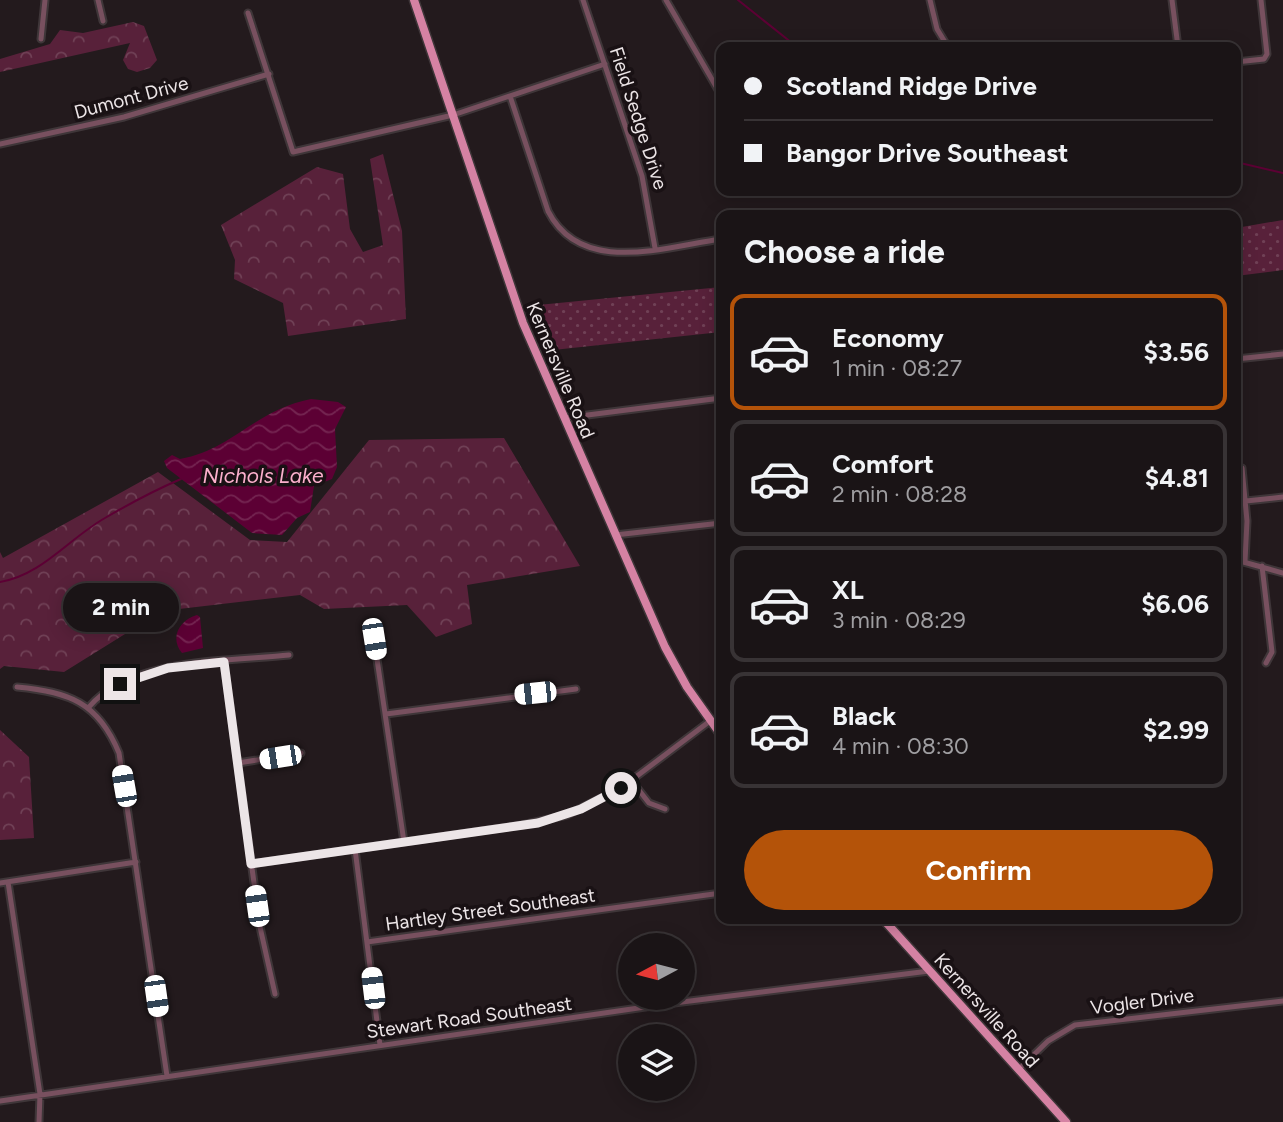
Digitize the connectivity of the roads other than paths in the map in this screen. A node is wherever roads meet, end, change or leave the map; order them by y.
1 (45, 0) edge
2 (98, 0) edge
3 (414, 0) edge
4 (583, 0) edge
5 (666, 0) edge
6 (930, 0) edge
7 (1172, 0) edge
8 (1261, 0) edge
9 (248, 13) dead end
10 (103, 21) dead end
11 (41, 39) dead end
12 (945, 42) edge
13 (1177, 42) edge
14 (1241, 61) edge
15 (605, 64) junction
16 (268, 75) junction
17 (716, 86) edge
18 (510, 96) junction
19 (453, 114) junction
20 (0, 144) edge
21 (716, 241) edge
22 (655, 248) junction
23 (1283, 354) edge
24 (1241, 358) edge
25 (716, 399) edge
26 (564, 418) junction
27 (1241, 468) dead end
28 (1283, 497) edge
29 (1246, 501) junction
30 (716, 524) edge
31 (615, 535) junction
32 (1241, 561) edge
33 (1245, 561) junction
34 (1262, 566) junction
35 (1283, 573) edge
36 (374, 639) dead end
37 (289, 655) dead end
38 (224, 662) junction
39 (1266, 663) dead end
40 (17, 687) dead end
41 (576, 689) dead end
42 (89, 707) junction
43 (386, 714) junction
44 (710, 721) junction
45 (716, 729) edge
46 (301, 753) dead end
47 (238, 763) junction
48 (631, 780) junction
49 (665, 809) dead end
50 (404, 842) junction
51 (355, 849) junction
52 (136, 862) junction
53 (251, 864) junction
54 (8, 882) junction
55 (0, 883) edge
56 (716, 894) edge
57 (888, 924) edge
58 (367, 942) junction
59 (931, 971) junction
60 (275, 994) dead end
61 (1283, 1001) edge
62 (380, 1045) junction
63 (1019, 1069) junction
64 (167, 1076) junction
65 (40, 1094) junction
66 (0, 1101) edge
67 (1062, 1121) edge
68 (39, 1122) edge

1 - 11 street
2 - 10 street
3 - 19 main road, Kernersville Road
4 - 15 street, Field Sedge Drive
5 - 17 street
6 - 12 street
7 - 13 street
8 - 14 street
9 - 16 street
15 - 18 street
15 - 22 street, Field Sedge Drive
16 - 19 street
16 - 20 street, Dumont Drive
18 - 19 street
18 - 22 street
19 - 26 main road, Kernersville Road
21 - 22 street
23 - 24 street
25 - 26 street
26 - 31 main road, Kernersville Road
27 - 29 street
28 - 29 street
29 - 33 street
30 - 31 street
31 - 44 main road, Kernersville Road
32 - 33 street
33 - 34 street
34 - 35 street
34 - 39 street
36 - 43 street
37 - 38 street
38 - 42 street
38 - 47 street
40 - 42 street
41 - 43 street
42 - 52 street
43 - 50 street
44 - 45 main road, Kernersville Road
44 - 48 street
46 - 47 street
47 - 53 street
48 - 49 street
48 - 50 street
50 - 51 street
51 - 53 street
51 - 58 street
52 - 54 street
52 - 64 street
53 - 60 street
54 - 55 street
54 - 65 street
56 - 58 street, Hartley Street Southeast
57 - 59 main road, Kernersville Road
58 - 62 street, Hartley Street Southeast
59 - 62 street, Stewart Road Southeast
59 - 63 main road, Kernersville Road
61 - 63 street, Vogler Drive
62 - 64 street, Stewart Road Southeast
63 - 67 main road, Kernersville Road
64 - 65 street, Stewart Road Southeast
65 - 66 street, Stewart Road Southeast
65 - 68 street

